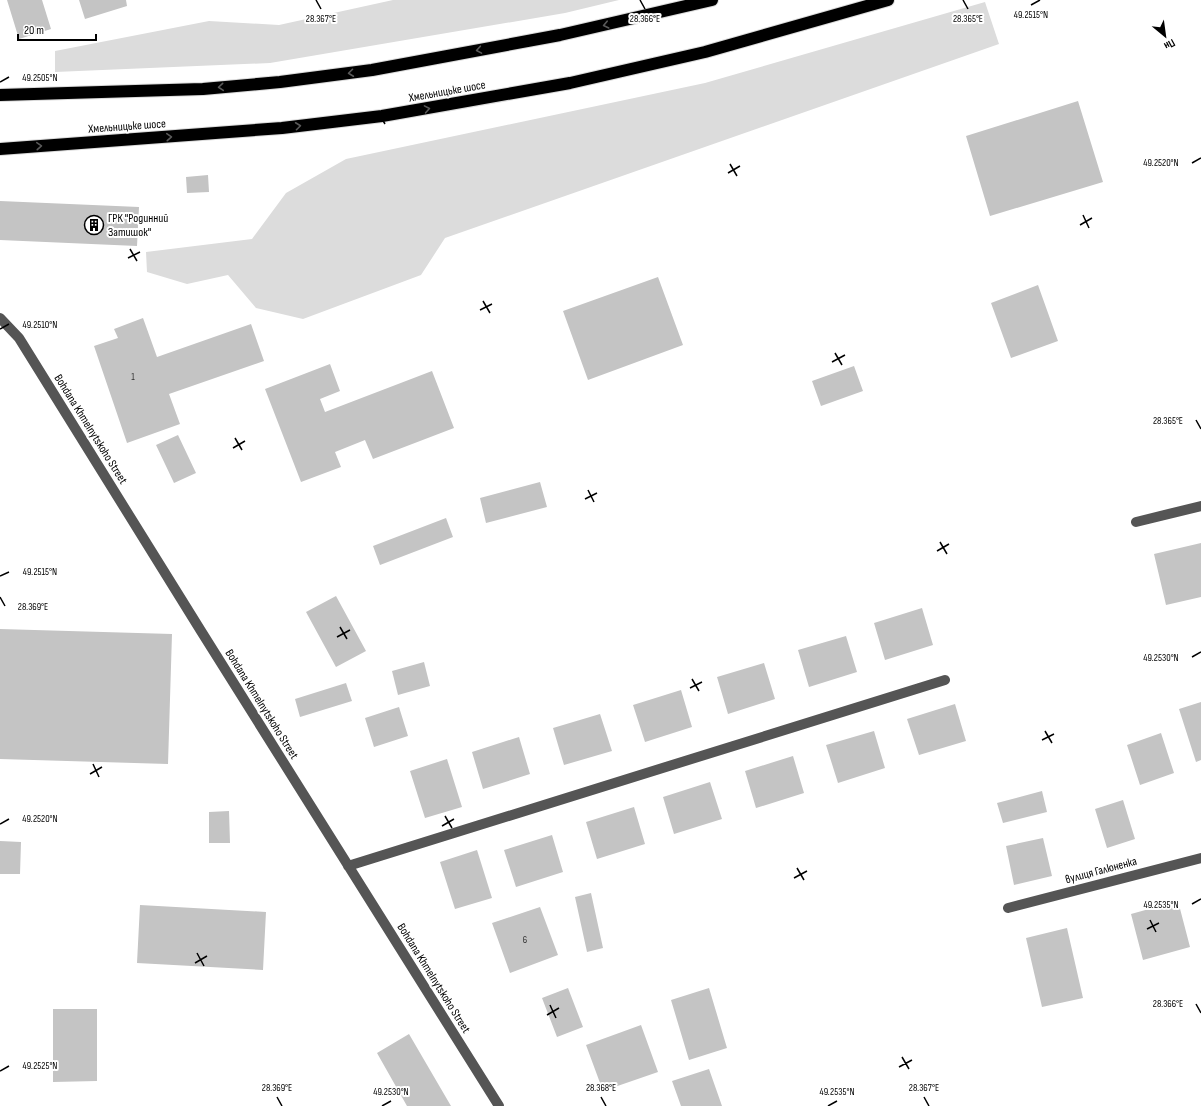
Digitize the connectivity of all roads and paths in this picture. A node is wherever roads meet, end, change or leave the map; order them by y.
1 (712, 0) edge
2 (888, 0) edge
3 (0, 96) edge
4 (0, 149) edge
5 (0, 318) edge
6 (1201, 506) edge
7 (1136, 522) dead end
8 (945, 680) dead end
9 (1201, 858) edge
10 (348, 866) junction
11 (1008, 908) dead end
12 (499, 1106) edge

1 -> 3 highway
4 -> 2 highway, Хмельницьке шосе
5 - 10 street, Bohdana Khmelnytskoho Street
6 - 7 street
8 - 10 street
9 - 11 street, вулиця Галюненка
10 - 12 street, Bohdana Khmelnytskoho Street

